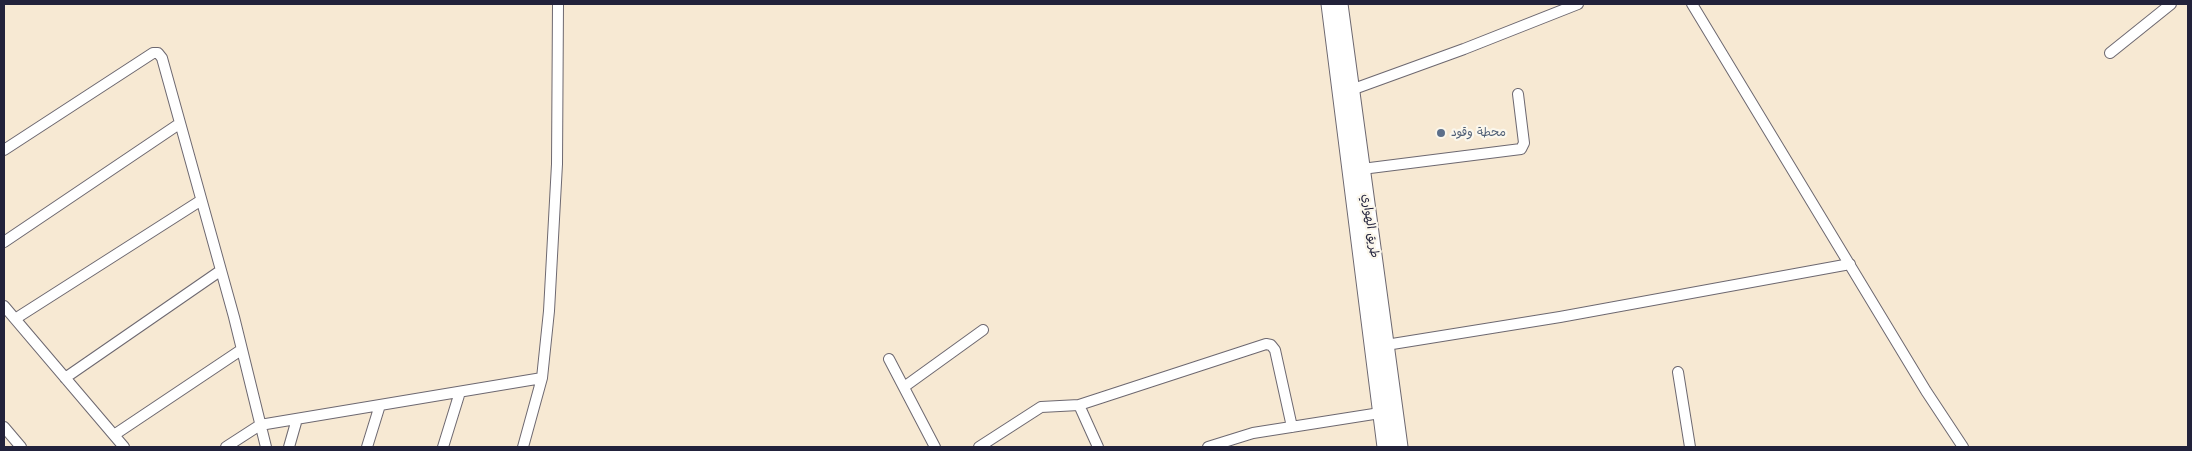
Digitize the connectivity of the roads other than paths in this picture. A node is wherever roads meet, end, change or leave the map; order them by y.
1 (558, 4) edge
2 (1328, 4) edge
3 (1340, 4) edge
4 (1578, 4) edge
5 (1692, 4) edge
6 (2171, 4) edge
7 (2110, 53) dead end
8 (1351, 90) junction
9 (1518, 94) dead end
10 (179, 124) junction
11 (4, 150) edge
12 (1362, 170) junction
13 (200, 202) junction
14 (4, 242) edge
15 (1850, 264) junction
16 (220, 271) junction
17 (4, 306) edge
18 (15, 319) junction
19 (983, 330) dead end
20 (1386, 345) junction
21 (241, 350) junction
22 (889, 359) dead end
23 (1678, 372) dead end
24 (65, 378) junction
25 (542, 378) junction
26 (904, 387) junction
27 (460, 392) junction
28 (380, 405) junction
29 (1079, 405) junction
30 (1380, 413) junction
31 (297, 419) junction
32 (260, 425) junction
33 (4, 427) edge
34 (1292, 427) junction
35 (114, 435) junction
36 (22, 447) edge
37 (124, 447) edge
38 (226, 447) edge
39 (266, 447) edge
40 (289, 447) edge
41 (367, 447) edge
42 (443, 447) edge
43 (524, 447) edge
44 (935, 447) edge
45 (979, 447) edge
46 (1098, 447) edge
47 (1208, 447) edge
48 (1385, 447) edge
49 (1400, 447) edge
50 (1690, 447) edge
51 (1964, 447) edge

1 - 25 street
2 - 30 highway, طريق الهواري
3 - 8 highway, طريق الهواري
4 - 8 street
5 - 15 street
6 - 7 street
8 - 12 highway, طريق الهواري
9 - 12 street
10 - 11 street
10 - 13 street
10 - 14 street
12 - 20 highway, طريق الهواري
13 - 16 street
13 - 18 street
15 - 20 street
15 - 51 street
16 - 21 street
16 - 24 street
17 - 18 street
18 - 24 street
19 - 26 street
20 - 49 highway, طريق الهواري
21 - 32 street
21 - 35 street
22 - 26 street
23 - 50 street
24 - 35 street
25 - 27 street
25 - 43 street
26 - 44 street
27 - 28 street
27 - 42 street
28 - 31 street
28 - 41 street
29 - 34 street
29 - 45 street
29 - 46 street
30 - 34 street
30 - 48 highway, طريق الهواري
31 - 32 street
31 - 40 street
32 - 38 street
32 - 39 street
33 - 36 street
34 - 47 street
35 - 37 street

